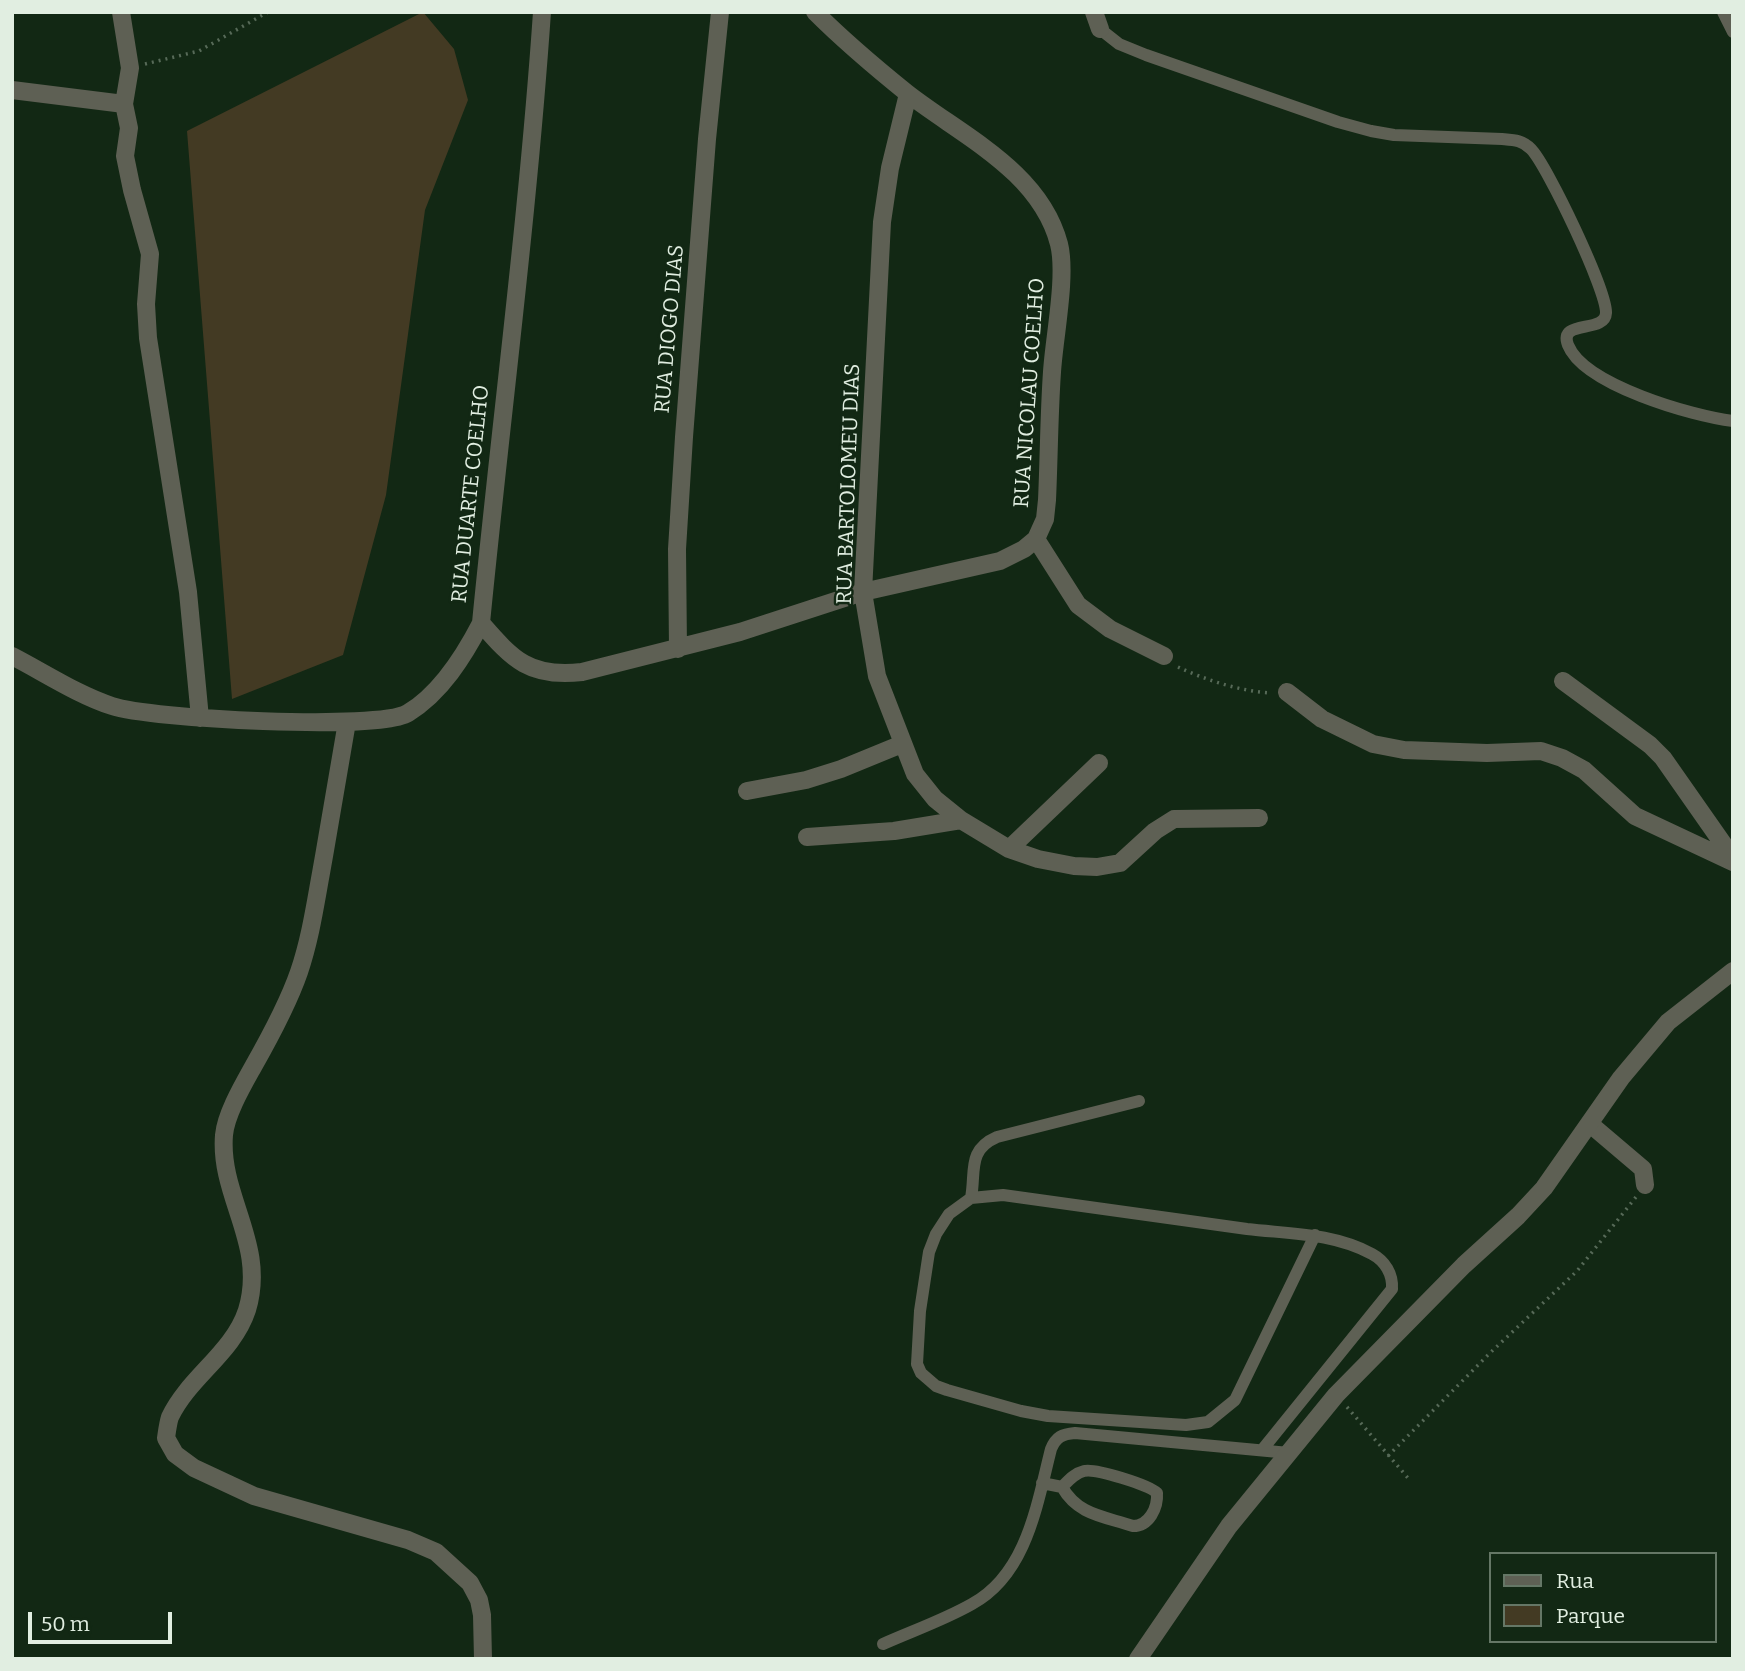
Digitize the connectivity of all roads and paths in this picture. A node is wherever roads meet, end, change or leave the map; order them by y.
1 (121, 12) edge
2 (268, 12) edge
3 (542, 12) edge
4 (720, 12) edge
5 (815, 12) edge
6 (1723, 12) edge
7 (1097, 21) edge
8 (1733, 32) edge
9 (130, 68) junction
10 (12, 90) edge
11 (908, 94) junction
12 (124, 104) junction
13 (1733, 421) edge
14 (1036, 539) junction
15 (863, 592) junction
16 (481, 623) junction
17 (678, 649) junction
18 (12, 656) edge
19 (1164, 656) joint
20 (1563, 681) dead end
21 (1287, 692) joint
22 (200, 718) junction
23 (347, 722) junction
24 (902, 744) junction
25 (1098, 764) dead end
26 (747, 790) dead end
27 (1259, 818) dead end
28 (961, 820) junction
29 (807, 837) dead end
30 (1009, 849) junction
31 (1733, 860) edge
32 (1733, 971) edge
33 (1139, 1101) dead end
34 (1590, 1124) junction
35 (1646, 1185) joint
36 (971, 1198) junction
37 (1315, 1235) junction
38 (1336, 1395) junction
39 (1262, 1450) junction
40 (1289, 1452) junction
41 (1388, 1455) junction
42 (1408, 1478) dead end
43 (1042, 1483) junction
44 (1062, 1487) junction
45 (883, 1644) dead end
46 (483, 1659) edge
47 (1138, 1659) edge

1 - 9 street
2 - 9 path
3 - 16 street, RUA DUARTE COELHO
4 - 17 street, RUA DIOGO DIAS
5 - 11 street
6 - 8 lane
7 - 13 lane
9 - 12 street
10 - 12 street
11 - 14 street, RUA NICOLAU COELHO
11 - 15 street, RUA BARTOLOMEU DIAS
12 - 22 street
14 - 15 street, RUA NICOLAU COELHO
14 - 19 street
15 - 17 street, RUA NICOLAU COELHO
15 - 24 street, RUA BARTOLOMEU DIAS
16 - 17 street, RUA NICOLAU COELHO
16 - 23 street, RUA DUARTE COELHO
18 - 22 street, RUA DUARTE COELHO
19 - 21 path
20 - 31 street
21 - 31 street
22 - 23 street, RUA DUARTE COELHO
23 - 46 street
24 - 26 street
24 - 28 street, RUA BARTOLOMEU DIAS
25 - 30 street
27 - 30 street, RUA BARTOLOMEU DIAS
28 - 29 street
28 - 30 street, RUA BARTOLOMEU DIAS
32 - 34 street
33 - 36 lane
34 - 35 street
34 - 38 street
35 - 41 path
36 - 37 lane
36 - 37 lane
37 - 39 lane
38 - 40 street
38 - 41 path
39 - 40 lane
39 - 43 lane
40 - 47 street
41 - 42 path
43 - 44 lane
43 - 45 lane
44 - 44 lane

